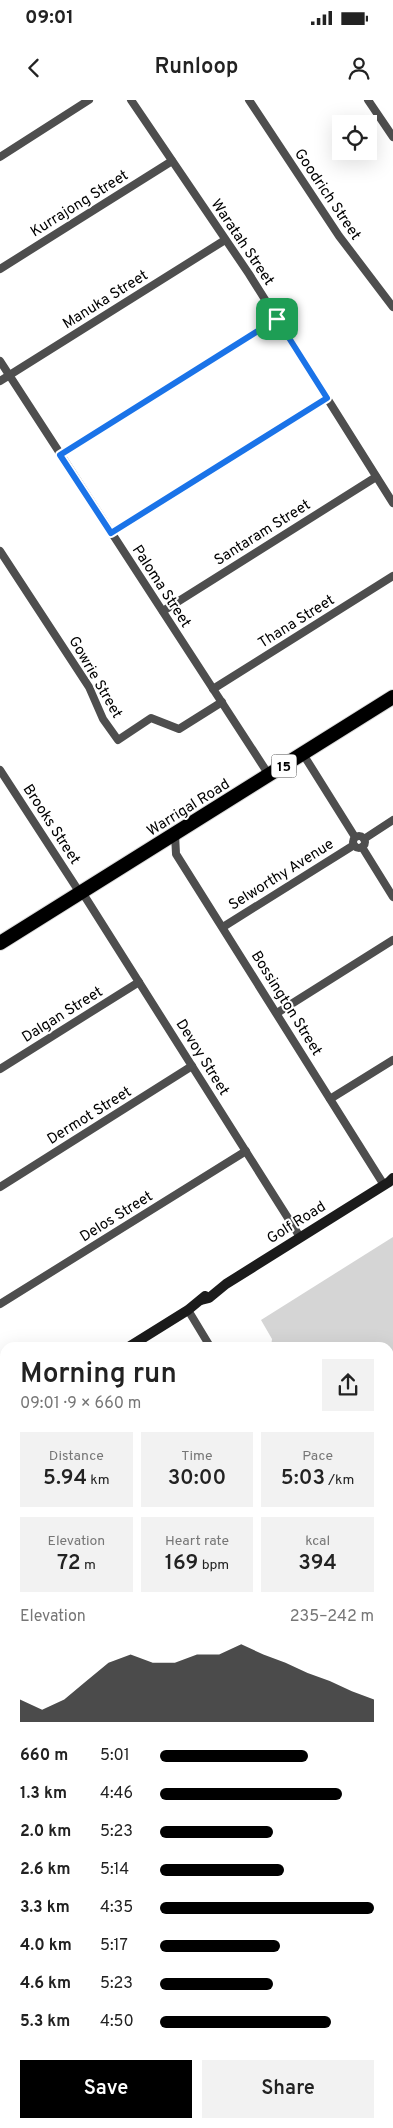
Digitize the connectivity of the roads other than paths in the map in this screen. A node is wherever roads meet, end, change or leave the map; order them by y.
1 (89, 100) edge
2 (130, 100) edge
3 (249, 100) edge
4 (368, 100) edge
5 (393, 137) edge
6 (0, 157) edge
7 (172, 161) junction
8 (225, 240) junction
9 (0, 269) edge
10 (391, 298) edge
11 (393, 308) edge
12 (277, 319) junction
13 (0, 361) edge
14 (9, 376) junction
15 (0, 381) edge
16 (327, 398) junction
17 (60, 455) junction
18 (376, 477) junction
19 (393, 503) edge
20 (111, 533) junction
21 (0, 551) edge
22 (393, 576) edge
23 (163, 611) junction
24 (213, 689) junction
25 (393, 697) edge
26 (222, 702) junction
27 (303, 754) junction
28 (0, 770) edge
29 (269, 775) junction
30 (393, 820) edge
31 (175, 834) junction
32 (359, 842) junction
33 (81, 893) junction
34 (393, 897) edge
35 (223, 927) junction
36 (393, 940) edge
37 (0, 943) edge
38 (139, 982) junction
39 (277, 1013) junction
40 (393, 1060) edge
41 (192, 1066) junction
42 (0, 1069) edge
43 (330, 1099) junction
44 (246, 1150) junction
45 (390, 1182) edge
46 (0, 1187) edge
47 (300, 1237) junction
48 (0, 1304) edge
49 (188, 1310) junction
50 (136, 1342) edge
51 (208, 1342) edge

1 - 6 street
2 - 7 street, Waratah Street
3 - 10 street, Goodrich Street
4 - 5 street
7 - 8 street, Waratah Street
7 - 9 street, Kurrajong Street
8 - 12 street, Waratah Street
8 - 14 street, Manuka Street
10 - 11 street, Goodrich Street
12 - 16 street, Waratah Street
12 - 17 street
13 - 14 street, Paloma Street
14 - 15 street, Manuka Street
14 - 17 street, Paloma Street
16 - 18 street, Waratah Street
16 - 20 street
17 - 20 street, Paloma Street
18 - 19 street, Waratah Street
18 - 23 street, Santaram Street
20 - 23 street, Paloma Street
21 - 26 street, Gowrie Street
22 - 24 street, Thana Street
23 - 24 street, Paloma Street
24 - 26 street, Paloma Street
25 - 27 highway, Warrigal Road / 15
26 - 29 street, Paloma Street
27 - 29 highway, Warrigal Road / 15
27 - 32 street
28 - 33 street, Brooks Street
29 - 31 highway, Warrigal Road / 15
30 - 32 street, Selworthy Avenue
31 - 33 highway, Warrigal Road / 15
31 - 35 street, Bossington Street
32 - 34 street
32 - 35 street, Selworthy Avenue
33 - 37 highway, Warrigal Road / 15
33 - 38 street, Devoy Street
35 - 39 street, Bossington Street
36 - 39 street
38 - 41 street, Devoy Street
38 - 42 street, Dalgan Street
39 - 43 street, Bossington Street
40 - 43 street
41 - 44 street, Devoy Street
41 - 46 street, Dermot Street
43 - 45 street, Bossington Street
44 - 47 street, Devoy Street
44 - 48 street, Delos Street
45 - 47 street, Golf Road
47 - 49 street, Golf Road
49 - 50 street, Golf Road
49 - 51 street

